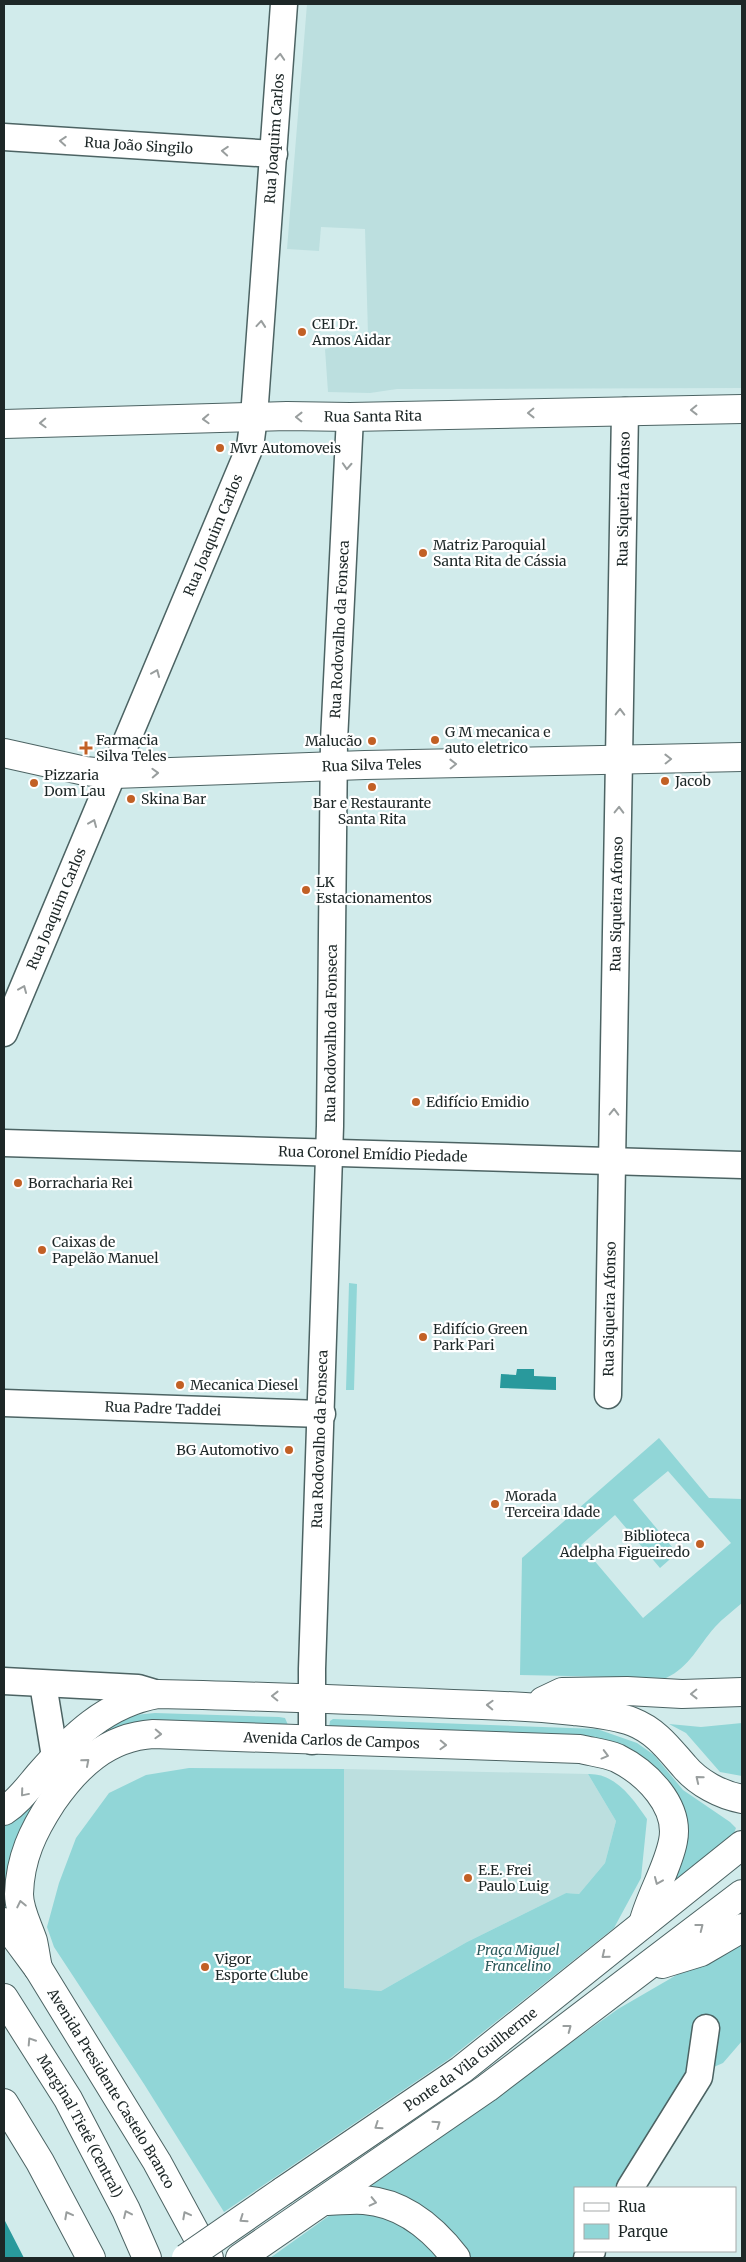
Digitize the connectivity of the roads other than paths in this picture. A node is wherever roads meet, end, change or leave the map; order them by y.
1 (284, 4) edge
2 (4, 137) edge
3 (274, 154) junction
4 (742, 408) edge
5 (625, 411) junction
6 (254, 417) junction
7 (350, 417) junction
8 (4, 424) edge
9 (4, 753) edge
10 (742, 757) edge
11 (619, 760) junction
12 (335, 767) junction
13 (114, 774) junction
14 (4, 1034) edge
15 (4, 1143) edge
16 (329, 1153) junction
17 (613, 1161) junction
18 (742, 1165) edge
19 (608, 1395) dead end
20 (4, 1403) edge
21 (322, 1414) junction
22 (4, 1681) edge
23 (43, 1684) junction
24 (742, 1692) edge
25 (158, 1694) junction
26 (312, 1698) junction
27 (530, 1706) junction
28 (312, 1741) junction
29 (55, 1757) junction
30 (742, 1799) edge
31 (4, 1811) edge
32 (742, 1844) edge
33 (742, 1894) edge
34 (4, 1922) edge
35 (644, 1924) junction
36 (742, 1928) edge
37 (38, 1968) junction
38 (648, 1968) junction
39 (4, 1998) edge
40 (706, 2028) dead end
41 (4, 2103) edge
42 (631, 2187) edge
43 (325, 2201) junction
44 (91, 2258) edge
45 (147, 2258) edge
46 (186, 2258) edge
47 (209, 2258) edge
48 (240, 2258) edge
49 (456, 2258) edge

3 -> 1 street, Rua Joaquim Carlos
3 -> 2 street, Rua João Singilo
6 -> 3 street, Rua Joaquim Carlos
4 -> 5 main road, Rua Santa Rita
5 -> 7 main road, Rua Santa Rita
11 -> 5 street, Rua Siqueira Afonso
7 -> 6 main road, Rua Santa Rita
6 -> 8 main road, Rua Santa Rita
13 -> 6 street, Rua Joaquim Carlos
7 -> 12 street, Rua Rodovalho da Fonseca
9 - 13 main road, Rua Silva Teles
11 -> 10 main road, Rua Silva Teles
12 -> 11 main road, Rua Silva Teles
17 -> 11 street, Rua Siqueira Afonso
13 -> 12 main road, Rua Silva Teles
12 - 16 street, Rua Rodovalho da Fonseca
14 -> 13 street, Rua Joaquim Carlos
15 - 16 street, Rua Coronel Emídio Piedade
16 - 17 street, Rua Coronel Emídio Piedade
16 - 21 street, Rua Rodovalho da Fonseca
17 - 18 street, Rua Coronel Emídio Piedade
17 - 19 street, Rua Siqueira Afonso
20 - 21 street, Rua Padre Taddei
21 - 26 street, Rua Rodovalho da Fonseca
22 - 23 street
23 - 25 street
23 - 29 street
24 -> 27 main road
26 -> 25 main road
25 - 29 main road
27 -> 26 main road
26 - 28 street, Rua Rodovalho da Fonseca
30 -> 27 main road
28 -> 35 main road, Avenida Carlos de Campos
37 -> 28 main road, Avenida Carlos de Campos
29 -> 31 main road
32 - 35 main road, Ponte da Vila Guilherme
38 -> 33 main road
34 - 37 main road, Avenida Presidente Castelo Branco
35 -> 46 main road, Ponte da Vila Guilherme, bridge
36 - 38 main road
47 -> 37 main road, Avenida Presidente Castelo Branco
43 -> 38 main road
45 -> 39 main road, Marginal Tietê (Central)
40 - 42 street
44 -> 41 main road
43 - 48 main road
43 -> 49 main road

